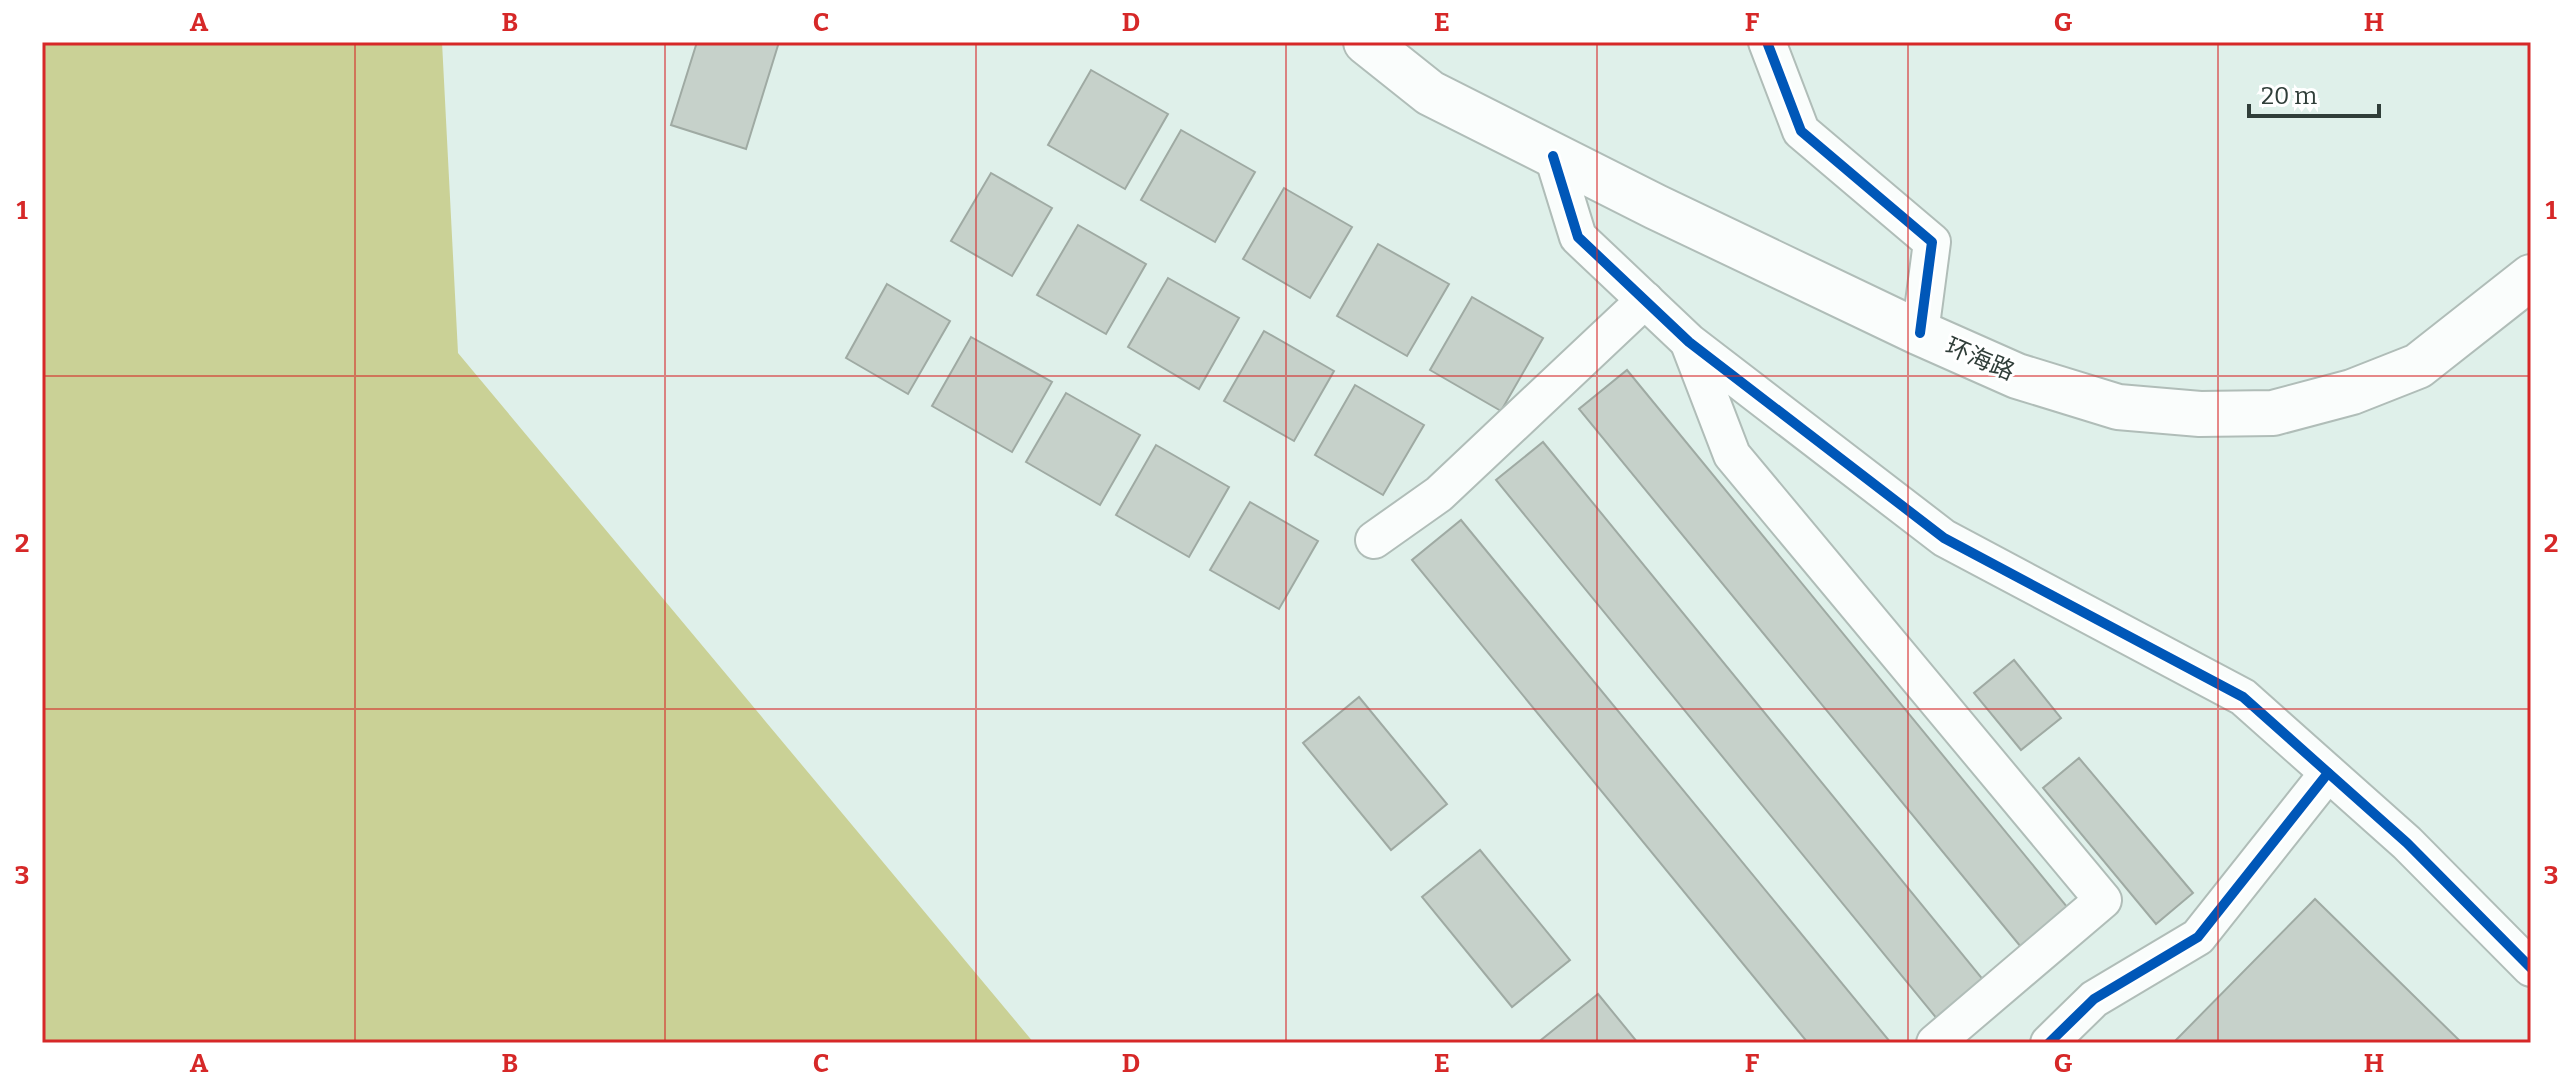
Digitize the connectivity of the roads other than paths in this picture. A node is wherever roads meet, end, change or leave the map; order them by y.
1 (1366, 42) edge
2 (1767, 42) edge
3 (1553, 156) junction
4 (2531, 277) edge
5 (1645, 300) junction
6 (1920, 333) junction
7 (1689, 342) junction
8 (1374, 540) dead end
9 (2328, 773) junction
10 (2531, 968) edge
11 (1935, 1043) edge
12 (2049, 1043) edge

1 - 3 main road, 环海路
2 - 6 street
3 - 5 street
3 - 6 main road, 环海路
4 - 6 main road, 环海路
5 - 7 street
5 - 8 street
7 - 9 street
7 - 11 street
9 - 10 street
9 - 12 street

